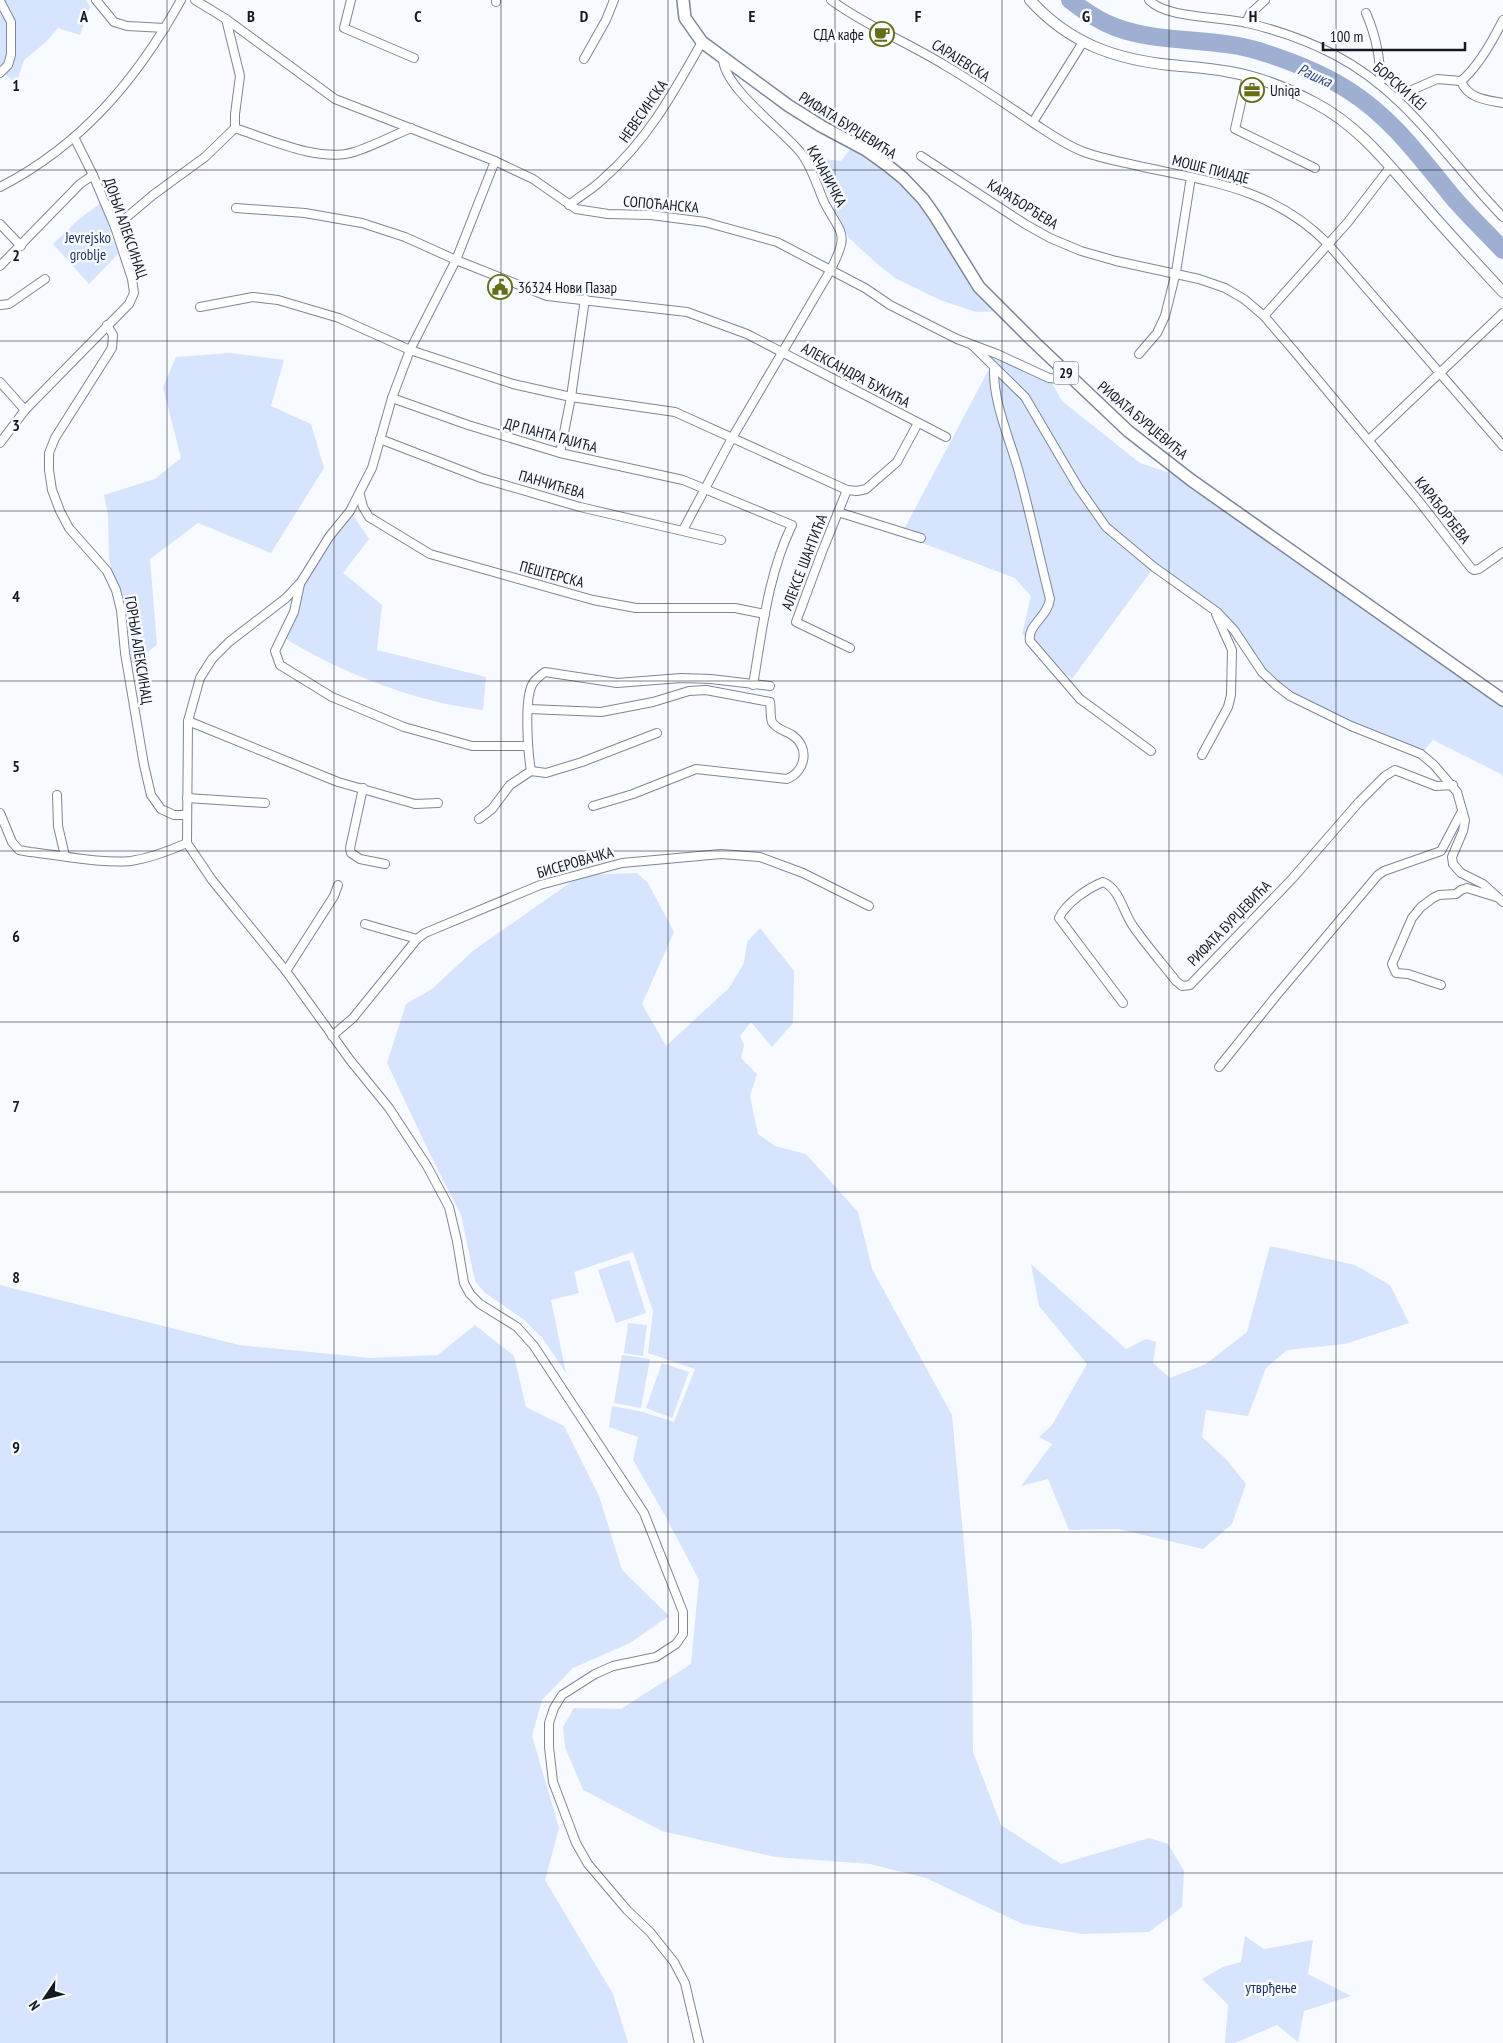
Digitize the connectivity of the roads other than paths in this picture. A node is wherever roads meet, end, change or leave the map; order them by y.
1 (96, 0) edge
2 (181, 0) edge
3 (195, 0) edge
4 (351, 0) edge
5 (614, 0) edge
6 (683, 0) edge
7 (831, 0) edge
8 (1030, 0) edge
9 (1149, 0) edge
10 (1266, 0) edge
11 (0, 1) edge
12 (1366, 13) dead end
13 (226, 19) junction
14 (1503, 20) edge
15 (1246, 23) junction
16 (166, 28) junction
17 (702, 42) junction
18 (1083, 42) junction
19 (723, 57) junction
20 (414, 58) dead end
21 (584, 59) dead end
22 (0, 73) edge
23 (1247, 76) junction
24 (1461, 81) junction
25 (1380, 84) junction
26 (1396, 97) junction
27 (1503, 103) edge
28 (1033, 122) junction
29 (235, 128) junction
30 (411, 128) junction
31 (74, 137) junction
32 (1073, 147) joint
33 (921, 156) dead end
34 (494, 161) junction
35 (1391, 166) junction
36 (1316, 168) dead end
37 (93, 175) junction
38 (1192, 177) junction
39 (0, 187) edge
40 (569, 204) junction
41 (236, 208) dead end
42 (1503, 217) edge
43 (0, 224) edge
44 (115, 227) junction
45 (1328, 244) junction
46 (21, 246) junction
47 (456, 260) junction
48 (0, 266) edge
49 (830, 271) junction
50 (1176, 272) junction
51 (45, 279) dead end
52 (1503, 292) edge
53 (585, 299) junction
54 (0, 305) edge
55 (200, 307) dead end
56 (1503, 313) edge
57 (1264, 316) junction
58 (107, 325) junction
59 (970, 344) junction
60 (410, 350) junction
61 (782, 352) junction
62 (1139, 354) dead end
63 (994, 368) junction
64 (1441, 373) junction
65 (1073, 380) junction
66 (0, 382) edge
67 (571, 397) junction
68 (392, 398) junction
69 (25, 410) junction
70 (918, 423) junction
71 (946, 437) dead end
72 (732, 438) junction
73 (380, 439) junction
74 (1369, 440) junction
75 (0, 443) edge
76 (1503, 446) edge
77 (560, 453) junction
78 (704, 488) junction
79 (848, 490) junction
80 (360, 495) junction
81 (838, 512) junction
82 (683, 530) junction
83 (921, 538) dead end
84 (721, 540) dead end
85 (1503, 552) edge
86 (301, 582) junction
87 (1217, 612) junction
88 (765, 614) junction
89 (850, 648) dead end
90 (754, 685) junction
91 (770, 686) dead end
92 (1503, 700) edge
93 (529, 709) junction
94 (188, 720) junction
95 (658, 733) dead end
96 (527, 746) junction
97 (1151, 751) dead end
98 (1202, 755) dead end
99 (532, 771) junction
100 (1453, 785) junction
101 (363, 788) junction
102 (57, 795) dead end
103 (187, 798) junction
104 (265, 803) dead end
105 (438, 803) dead end
106 (593, 806) dead end
107 (1462, 811) junction
108 (0, 813) edge
109 (186, 815) junction
110 (479, 819) dead end
111 (187, 843) junction
112 (65, 856) junction
113 (385, 864) dead end
114 (338, 885) dead end
115 (1501, 900) edge
116 (869, 906) dead end
117 (364, 924) dead end
118 (417, 939) junction
119 (286, 972) junction
120 (1441, 985) dead end
121 (1123, 1003) dead end
122 (332, 1036) junction
123 (1220, 1067) dead end
124 (699, 2043) edge

1 - 16 street
2 - 16 street
3 - 13 street, СОПОЋАНСКА
4 - 20 street
5 - 21 street
6 - 17 main road, РИФАТА БУРЏЕВИЋА / 29
7 - 28 street, САРАЈЕВСКА
8 - 18 street
9 - 15 street, БОРСКИ КЕЈ
10 - 15 street
11 - 22 street
12 - 25 street
13 - 29 street
13 - 30 street, СОПОЋАНСКА
14 - 24 street
15 - 25 street, БОРСКИ КЕЈ
16 - 31 street
17 - 19 main road, РИФАТА БУРЏЕВИЋА / 29
17 - 40 street, НЕВЕСИНСКА
18 - 23 street
18 - 28 street
19 - 49 street, КАЧАНИЧКА
19 - 65 main road, РИФАТА БУРЏЕВИЋА / 29
23 - 35 street
23 - 36 street
24 - 26 street
24 - 27 street
25 - 26 street, БОРСКИ КЕЈ
26 - 42 street, БОРСКИ КЕЈ
28 - 32 street, САРАЈЕВСКА
29 - 30 street
29 - 44 street
30 - 34 street, СОПОЋАНСКА
31 - 37 street, ДОЊИ АЛЕКСИНАЦ
31 - 39 street
32 - 38 street, МОШЕ ПИЈАДЕ
33 - 50 street, КАРАЂОРЂЕВА
34 - 40 street, СОПОЋАНСКА
34 - 47 street
35 - 45 street
35 - 52 street
37 - 44 street, ДОЊИ АЛЕКСИНАЦ
37 - 46 street
38 - 45 street, МОШЕ ПИЈАДЕ
38 - 50 street
40 - 49 street, СОПОЋАНСКА
41 - 47 street, АЛЕКСАНДРА ЂУКИЋА
43 - 46 street
44 - 58 street, ДОЊИ АЛЕКСИНАЦ
45 - 57 street
45 - 64 street, МОШЕ ПИЈАДЕ
46 - 48 street
47 - 53 street, АЛЕКСАНДРА ЂУКИЋА
47 - 60 street
49 - 59 street, СОПОЋАНСКА
49 - 61 street
50 - 57 street, КАРАЂОРЂЕВА
50 - 62 street
51 - 54 street
53 - 61 street, АЛЕКСАНДРА ЂУКИЋА
53 - 67 street
55 - 60 street
56 - 64 street
57 - 74 street, КАРАЂОРЂЕВА
58 - 69 street, ДОЊИ АЛЕКСИНАЦ
58 - 109 street, ГОРЊИ АЛЕКСИНАЦ
59 - 63 street
59 - 65 street, СОПОЋАНСКА
60 - 67 street
60 - 68 street
61 - 70 street, АЛЕКСАНДРА ЂУКИЋА
61 - 72 street, АЛЕКСАНДРА ЂУКИЋА
63 - 87 street
63 - 97 street
64 - 74 street
64 - 76 street, МОШЕ ПИЈАДЕ
65 - 92 main road, РИФАТА БУРЏЕВИЋА / 29
66 - 69 street
67 - 72 street
67 - 77 street
68 - 73 street
68 - 77 street, ДР ПАНТА ГАЈИЋА
69 - 75 street, ДОЊИ АЛЕКСИНАЦ
70 - 71 street, АЛЕКСАНДРА ЂУКИЋА
70 - 79 street, АЛЕКСАНДРА ЂУКИЋА
72 - 78 street
72 - 79 street
73 - 80 street
73 - 82 street, ПАНЧИЋЕВА
74 - 85 street, КАРАЂОРЂЕВА
77 - 78 street, ДР ПАНТА ГАЈИЋА
78 - 82 street
78 - 88 street, ДР ПАНТА ГАЈИЋА
79 - 81 street, АЛЕКСЕ ШАНТИЋА
80 - 86 street
80 - 88 street, ПЕШТЕРСКА
81 - 83 street, АЛЕКСЕ ШАНТИЋА
81 - 89 street, АЛЕКСЕ ШАНТИЋА
82 - 84 street, ПАНЧИЋЕВА
86 - 94 street
86 - 96 street
87 - 98 street
87 - 100 street
88 - 90 street
90 - 91 street
90 - 93 street
93 - 96 street
93 - 106 street
94 - 101 street
94 - 103 street
95 - 99 street
96 - 99 street
99 - 110 street
100 - 107 street
100 - 121 street, РИФАТА БУРЏЕВИЋА
101 - 105 street
101 - 113 street
102 - 112 street
103 - 104 street
103 - 109 street
107 - 115 street
107 - 123 street
108 - 112 street
109 - 111 street
111 - 112 street
111 - 119 street
114 - 119 street
115 - 120 street
116 - 118 street, БИСЕРОВАЧКА
117 - 118 street
118 - 122 street, БИСЕРОВАЧКА
119 - 122 street
122 - 124 street

